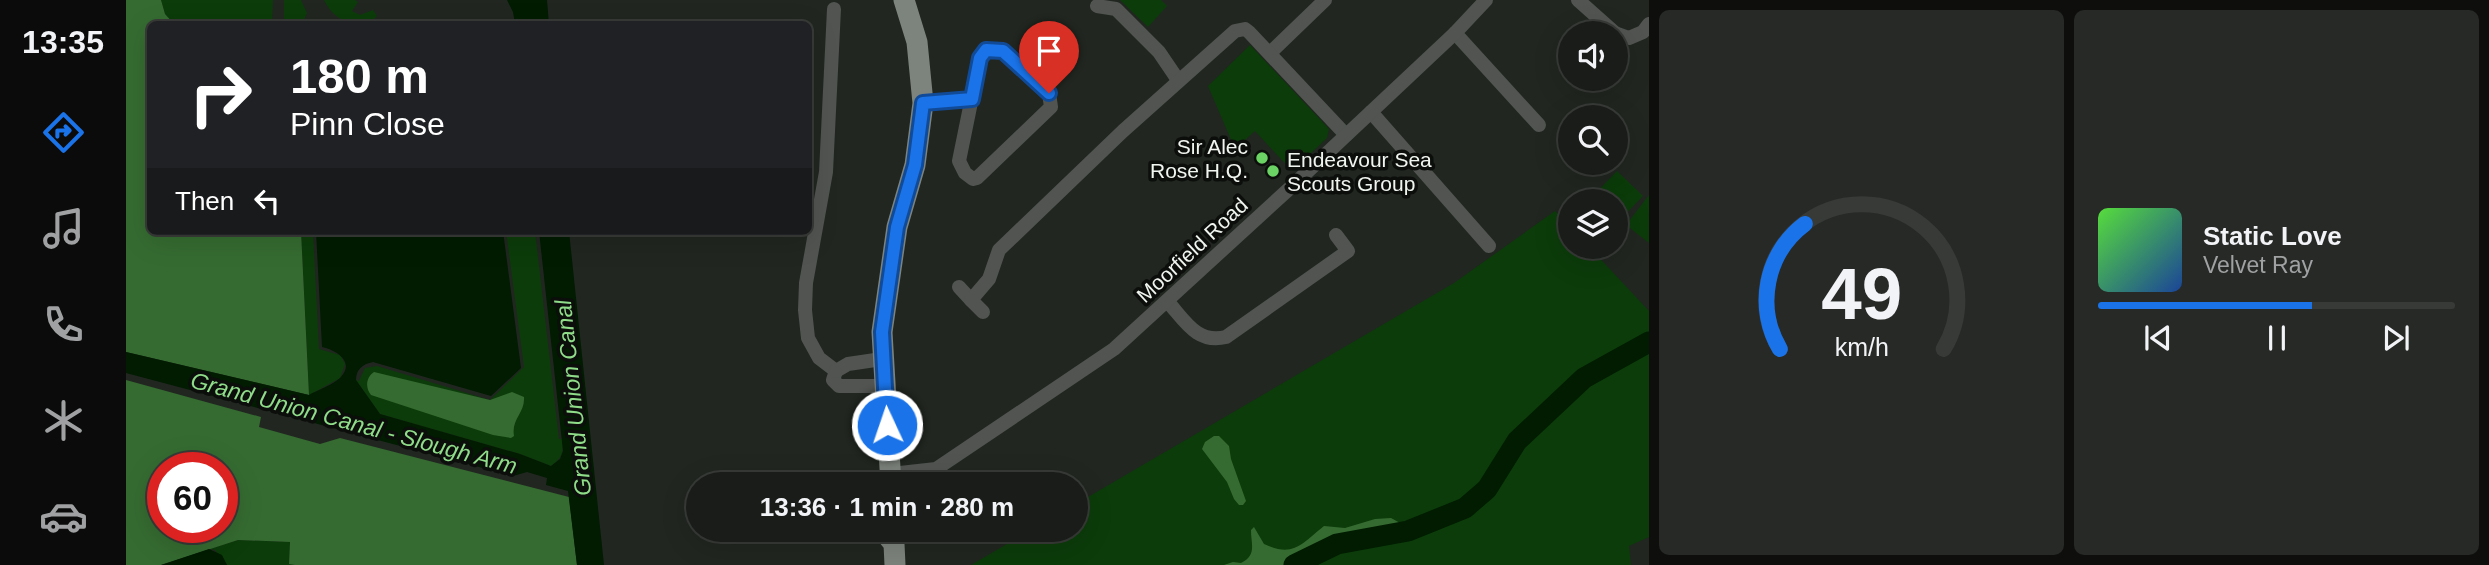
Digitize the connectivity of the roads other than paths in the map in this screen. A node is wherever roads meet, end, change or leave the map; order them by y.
1 (904, 0) edge
2 (1325, 0) edge
3 (1486, 0) edge
4 (1578, 0) edge
5 (1097, 6) dead end
6 (834, 9) dead end
7 (1602, 21) edge
8 (1649, 24) edge
9 (1455, 33) junction
10 (1628, 38) edge
11 (1270, 52) junction
12 (1178, 80) junction
13 (972, 99) junction
14 (923, 103) junction
15 (1371, 112) junction
16 (1539, 125) dead end
17 (1346, 135) junction
18 (1336, 235) dead end
19 (1489, 246) dead end
20 (1348, 251) junction
21 (1357, 265) dead end
22 (959, 287) dead end
23 (971, 299) junction
24 (1168, 302) junction
25 (983, 312) dead end
26 (883, 359) junction
27 (836, 371) junction
28 (885, 386) junction
29 (890, 472) edge
30 (924, 472) edge

1 - 14 main road
2 - 11 street
3 - 9 street, Moorfield Road
4 - 7 street
5 - 12 street
6 - 27 street
8 - 10 street
9 - 15 street, Moorfield Road
9 - 16 street
11 - 12 street
11 - 17 street
12 - 23 street
13 - 13 street
13 - 14 street
14 - 26 main road
15 - 17 street, Moorfield Road
15 - 19 street
17 - 24 street, Moorfield Road
18 - 20 street
20 - 21 street
20 - 24 street
22 - 23 street
23 - 25 street
24 - 30 street, Moorfield Road
26 - 27 street
26 - 28 main road
27 - 28 street
28 - 29 main road

